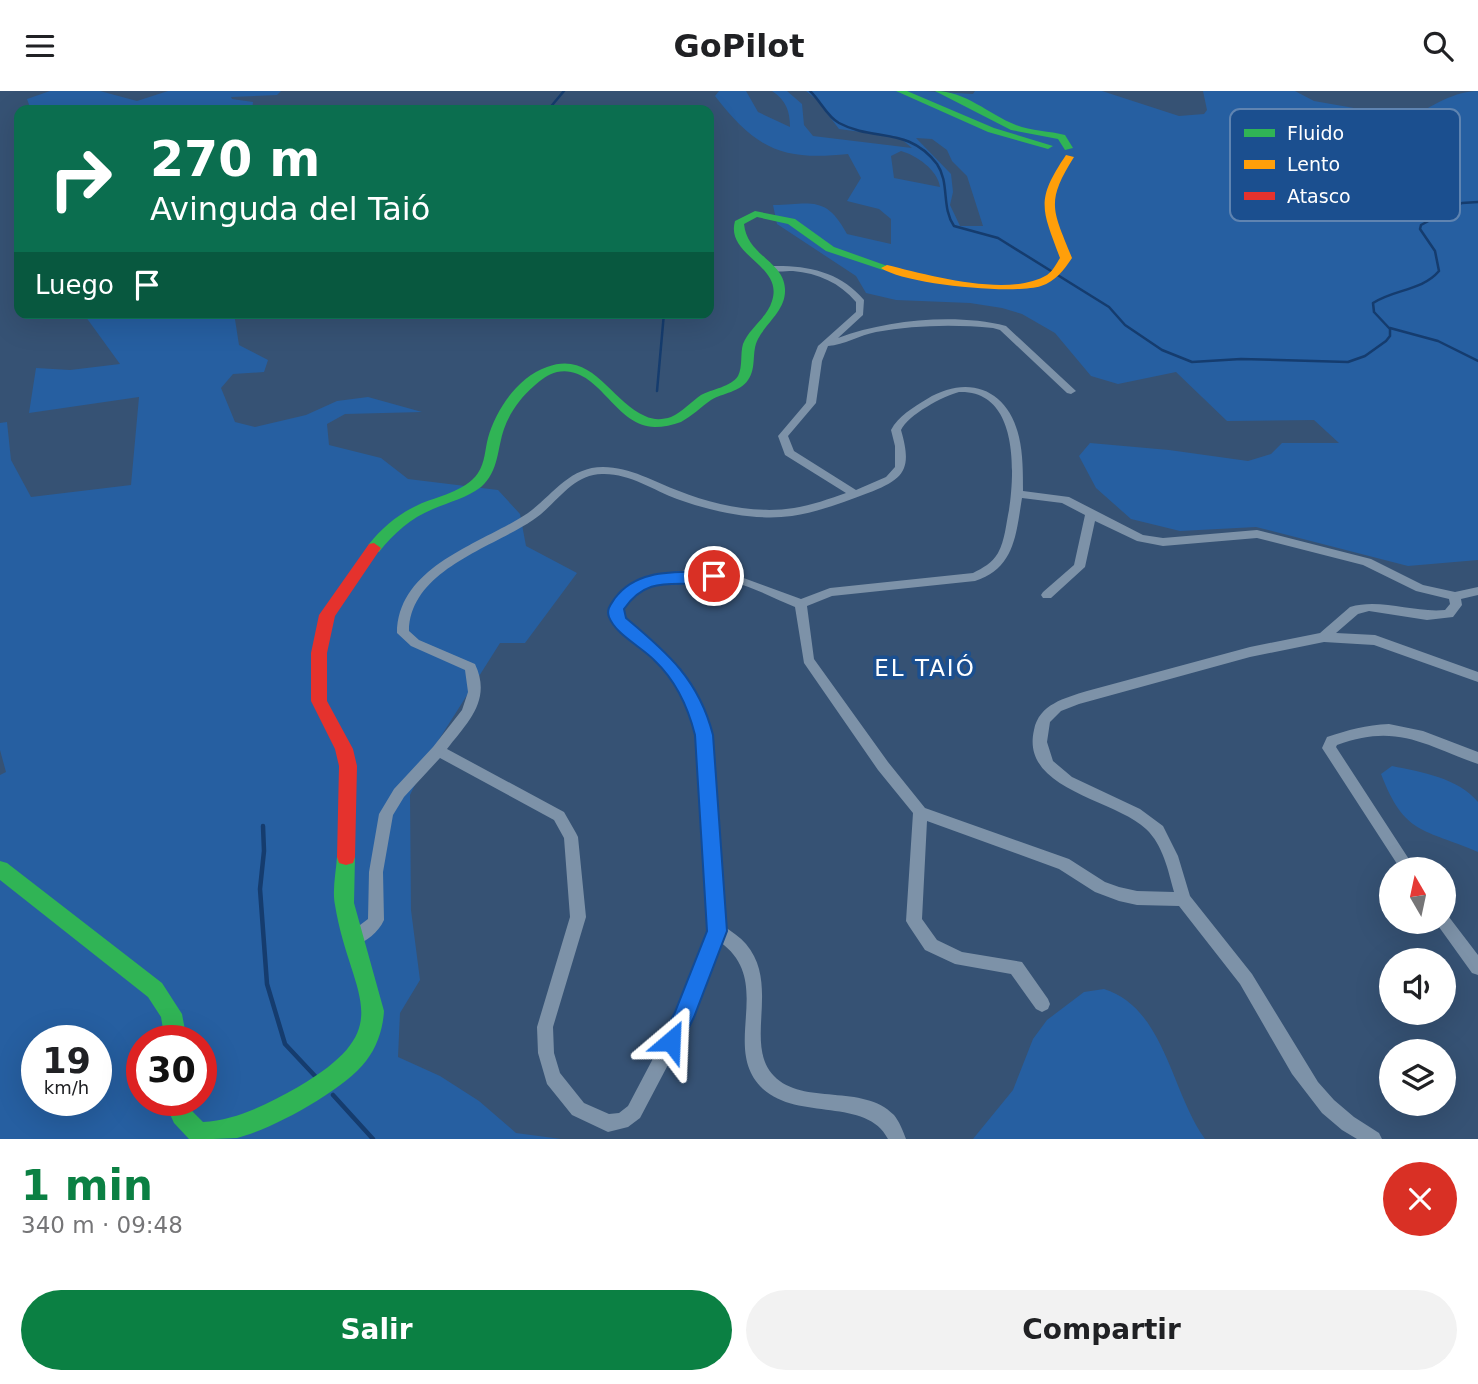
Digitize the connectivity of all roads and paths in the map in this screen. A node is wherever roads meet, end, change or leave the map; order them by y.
1 (900, 91) edge
2 (939, 91) edge
3 (1057, 151) junction
4 (770, 269) junction
5 (823, 346) junction
6 (1071, 391) dead end
7 (855, 494) junction
8 (1017, 494) junction
9 (1091, 514) junction
10 (1478, 591) edge
11 (1047, 595) dead end
12 (1455, 596) junction
13 (801, 604) junction
14 (1324, 637) junction
15 (1478, 677) edge
16 (438, 751) junction
17 (1478, 758) edge
18 (920, 812) junction
19 (1400, 857) edge
20 (0, 869) edge
21 (1183, 899) junction
22 (717, 931) junction
23 (1455, 935) edge
24 (354, 939) junction
25 (1470, 952) edge
26 (1478, 968) edge
27 (1042, 1004) dead end
28 (177, 1025) edge
29 (181, 1116) edge
30 (897, 1139) edge
31 (1373, 1139) edge

1 - 3 street
2 - 3 street
3 - 4 street
4 - 5 street
4 - 24 street
5 - 6 street
5 - 7 street
7 - 8 street
7 - 16 street
8 - 9 street
8 - 13 street
9 - 11 street
9 - 12 street
10 - 12 street
12 - 14 street
13 - 18 street
13 - 22 street
14 - 15 street
14 - 21 street
16 - 22 street
16 - 24 street
17 - 19 street
18 - 21 street
18 - 27 street
20 - 28 street
21 - 31 street
22 - 30 street
23 - 25 street
24 - 29 street
25 - 26 street

